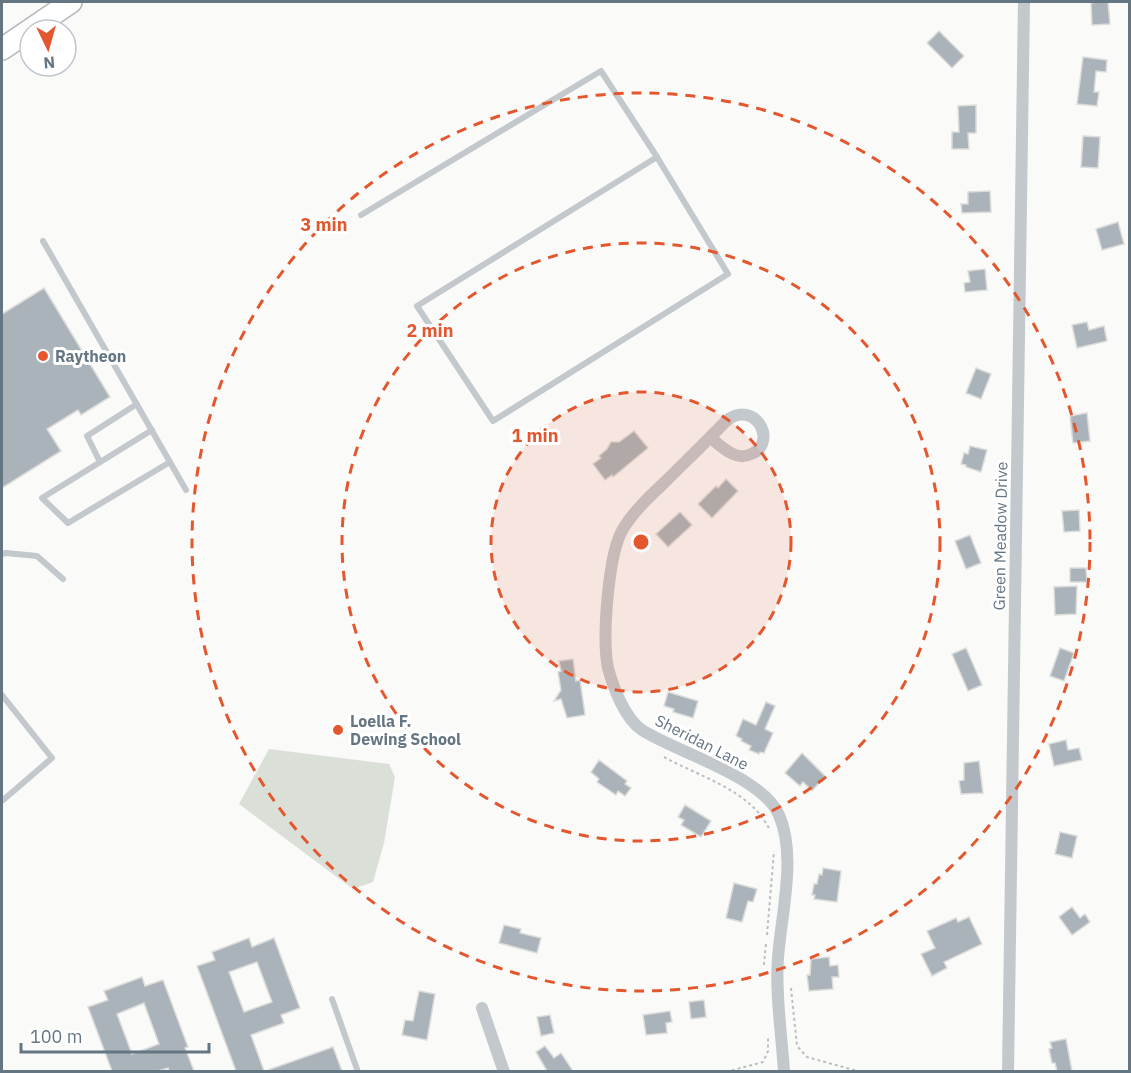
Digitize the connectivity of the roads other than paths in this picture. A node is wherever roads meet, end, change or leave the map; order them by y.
1 (71, 2) edge
2 (1024, 2) edge
3 (2, 49) edge
4 (657, 157) junction
5 (361, 215) dead end
6 (43, 242) dead end
7 (137, 404) junction
8 (152, 430) junction
9 (710, 437) dead end
10 (100, 462) junction
11 (170, 462) junction
12 (186, 489) dead end
13 (2, 554) edge
14 (63, 579) dead end
15 (2, 695) edge
16 (2, 801) edge
17 (332, 999) dead end
18 (482, 1008) dead end
19 (358, 1071) edge
20 (504, 1071) edge
21 (784, 1071) edge
22 (1008, 1071) edge

1 - 3 highway
2 - 22 street, Green Meadow Drive
4 - 4 lane
4 - 5 lane
6 - 7 lane
7 - 8 lane
7 - 10 lane
8 - 10 lane
8 - 11 lane
9 - 21 street, Sheridan Lane
10 - 11 lane
11 - 12 lane
13 - 14 lane
15 - 16 lane
17 - 19 lane
18 - 20 street

